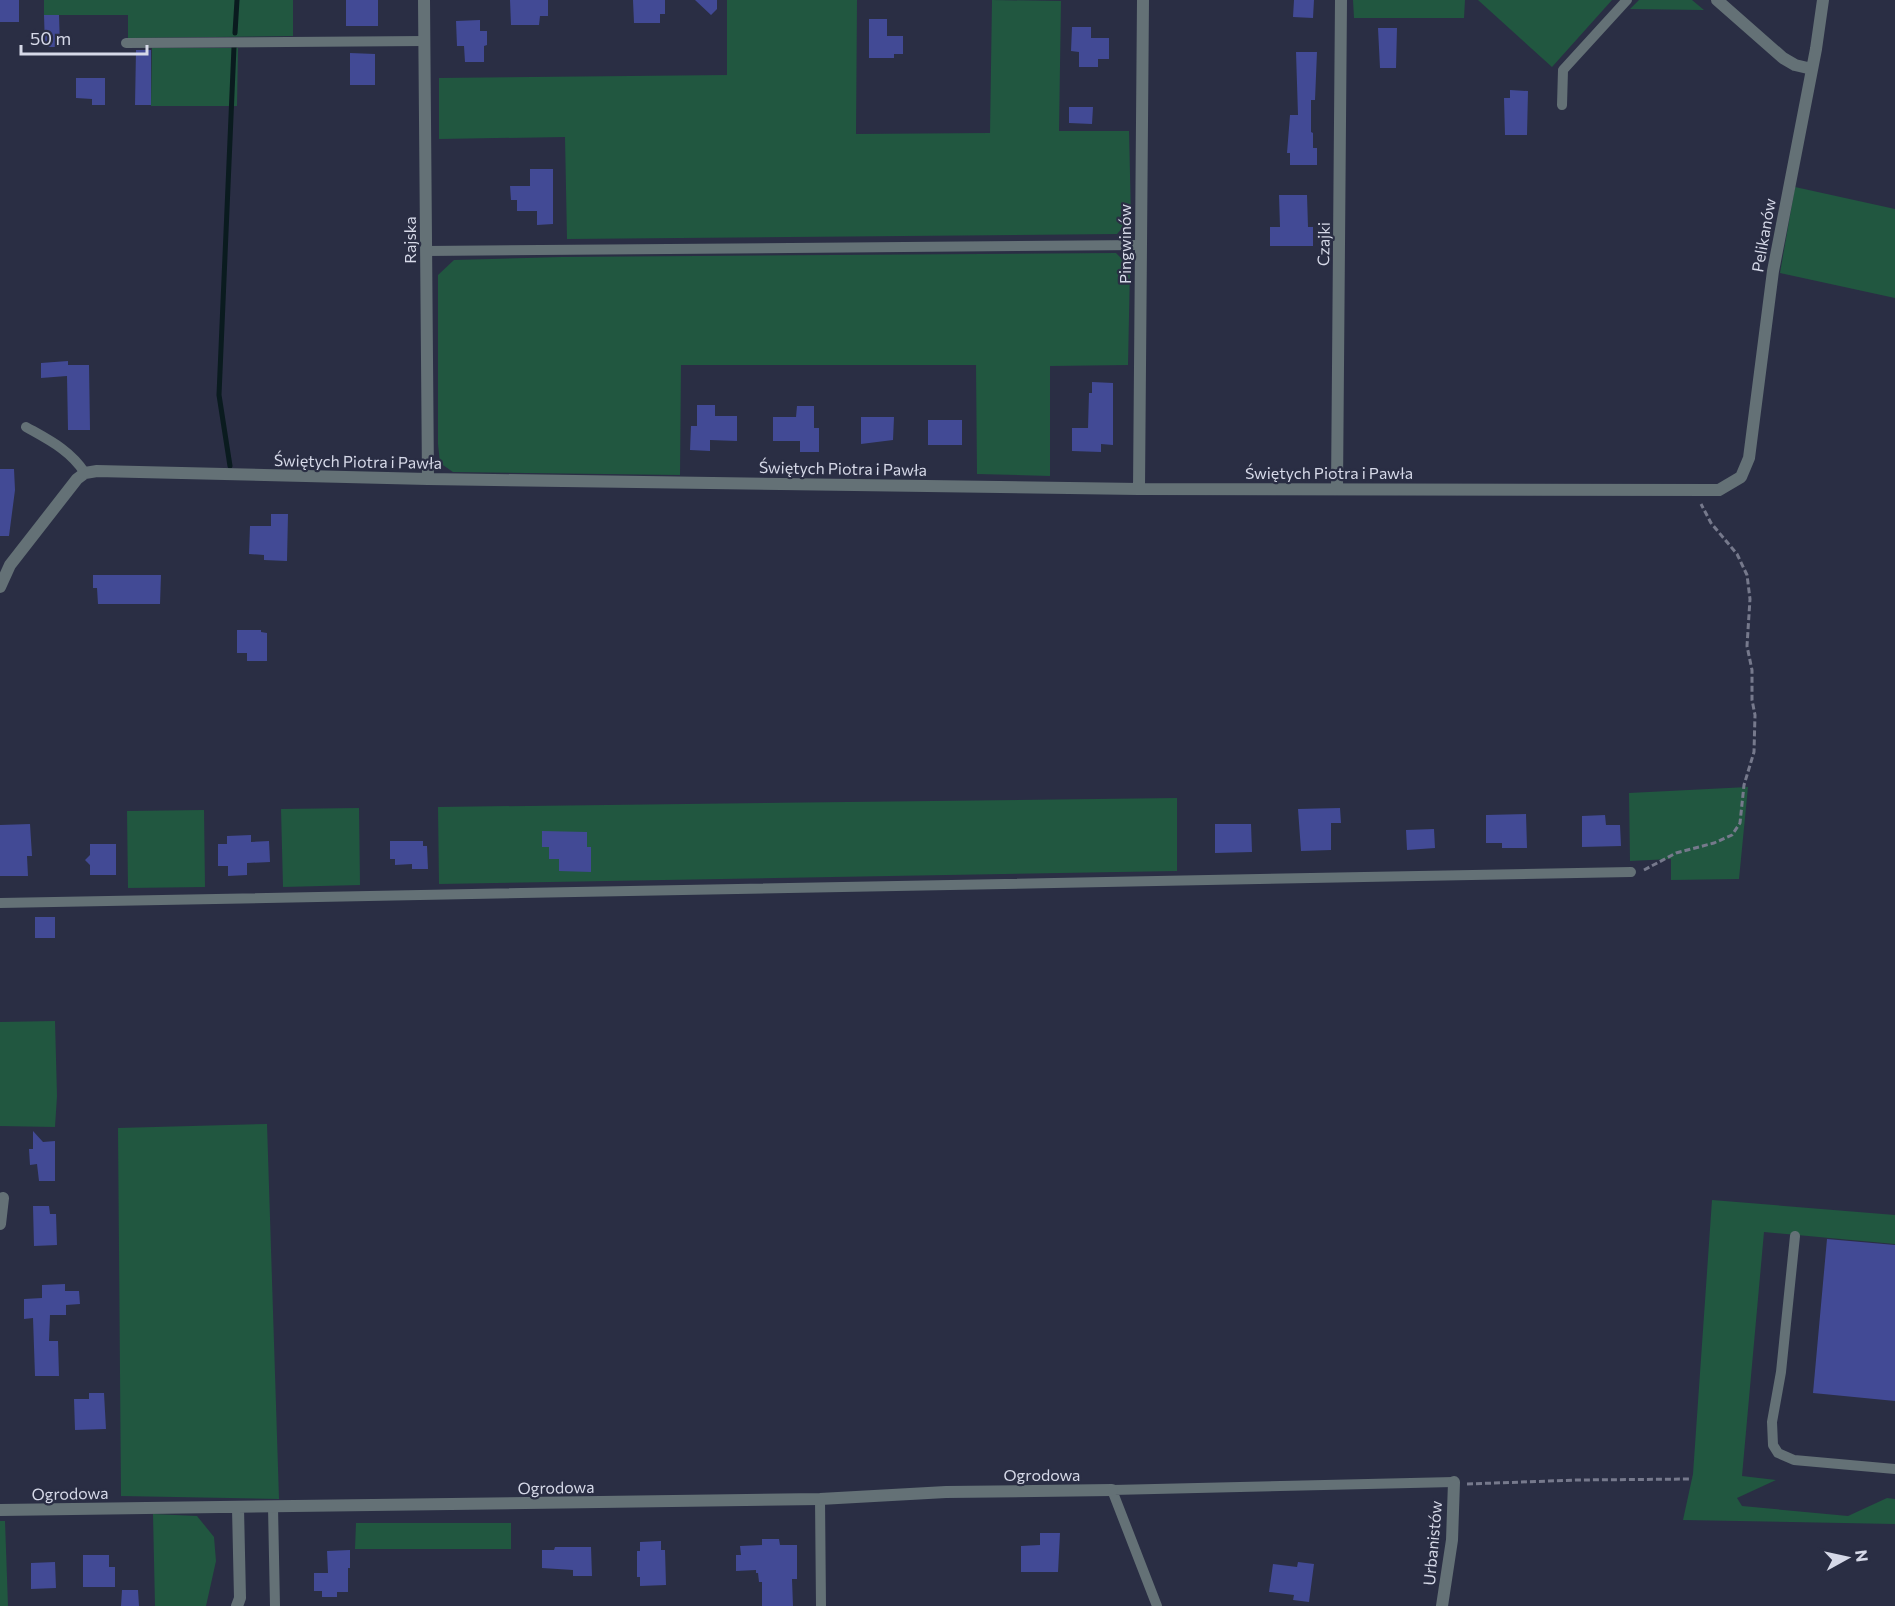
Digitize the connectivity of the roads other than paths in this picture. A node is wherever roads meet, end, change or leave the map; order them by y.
1 (424, 0) edge
2 (1143, 0) edge
3 (1341, 0) edge
4 (1627, 0) edge
5 (1717, 0) edge
6 (1823, 0) edge
7 (425, 41) junction
8 (126, 43) dead end
9 (1812, 69) junction
10 (1562, 105) dead end
11 (1141, 245) junction
12 (426, 251) junction
13 (26, 427) dead end
14 (85, 473) junction
15 (1741, 477) joint
16 (428, 479) junction
17 (1139, 489) junction
18 (1337, 489) junction
19 (5, 565) edge
20 (0, 587) edge
21 (1631, 872) road end
22 (0, 903) edge
23 (3, 1198) dead end
24 (0, 1224) edge
25 (1795, 1236) dead end
26 (1895, 1469) edge
27 (1454, 1482) joint
28 (1112, 1490) junction
29 (820, 1499) junction
30 (273, 1507) junction
31 (238, 1508) junction
32 (0, 1510) edge
33 (237, 1606) edge
34 (275, 1606) edge
35 (821, 1606) edge
36 (1157, 1606) edge
37 (1442, 1606) edge

1 - 7 street, Rajska
2 - 11 street, Pingwinów
3 - 18 street, Czajki
4 - 10 lane
5 - 9 street
6 - 9 street, Pelikanów
7 - 8 lane
7 - 12 street, Rajska
9 - 15 street, Pelikanów
11 - 12 lane
11 - 17 street, Pingwinów
12 - 16 street, Rajska
13 - 14 lane
14 - 16 street, Świętych Piotra i Pawła
14 - 19 street
15 - 18 street, Świętych Piotra i Pawła
16 - 17 street, Świętych Piotra i Pawła
17 - 18 street, Świętych Piotra i Pawła
19 - 20 street
21 - 22 lane
23 - 24 street
25 - 26 lane
27 - 28 lane
27 - 37 street, Urbanistów
28 - 29 street, Ogrodowa
28 - 36 lane
29 - 30 street, Ogrodowa
29 - 35 lane
30 - 31 street, Ogrodowa
30 - 34 lane
31 - 32 street, Ogrodowa
31 - 33 street

